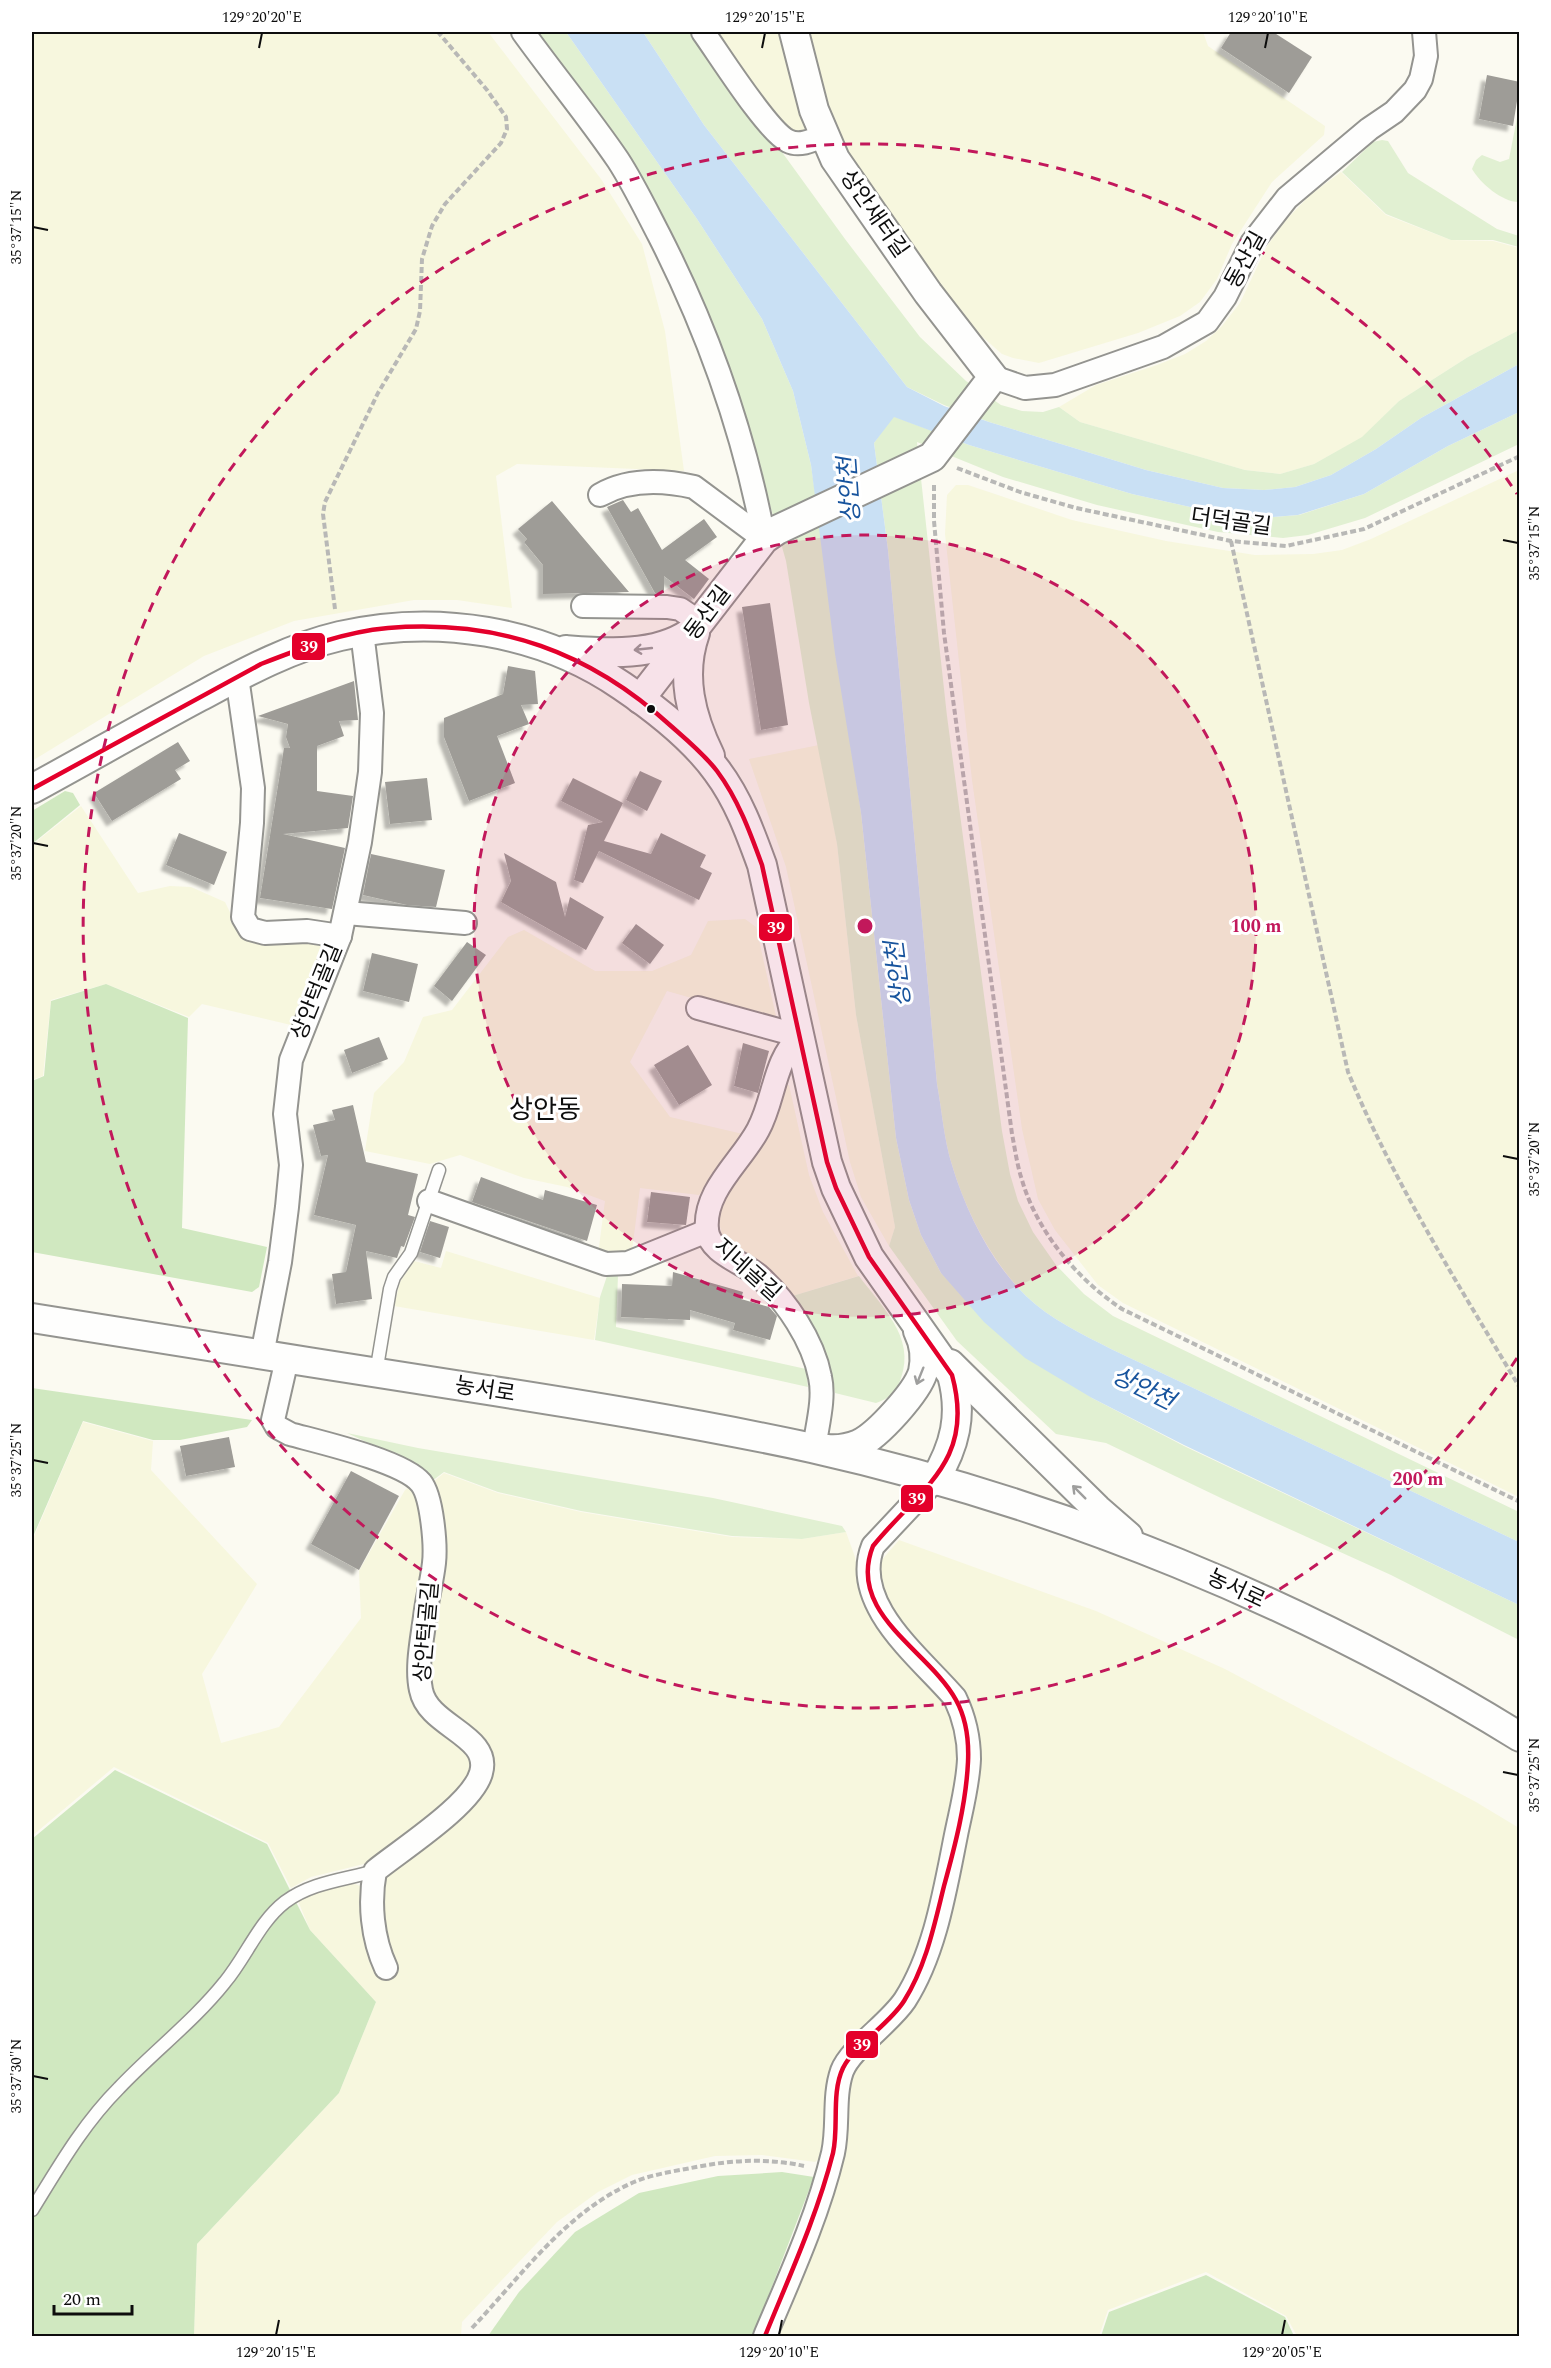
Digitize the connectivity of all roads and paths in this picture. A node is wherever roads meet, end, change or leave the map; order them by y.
1 (438, 32) edge
2 (523, 32) edge
3 (703, 32) edge
4 (794, 32) edge
5 (1424, 32) edge
6 (824, 135) junction
7 (988, 383) junction
8 (930, 456) junction
9 (1520, 456) edge
10 (600, 495) dead end
11 (771, 534) junction
12 (1231, 542) junction
13 (583, 606) dead end
14 (699, 626) junction
15 (351, 634) junction
16 (552, 648) junction
17 (237, 677) junction
18 (640, 699) junction
19 (717, 770) junction
20 (32, 789) edge
21 (346, 912) junction
22 (465, 923) dead end
23 (340, 936) junction
24 (698, 1008) dead end
25 (800, 1036) junction
26 (439, 1170) dead end
27 (429, 1201) junction
28 (707, 1231) junction
29 (32, 1318) edge
30 (914, 1321) junction
31 (935, 1349) junction
32 (275, 1357) junction
33 (376, 1373) junction
34 (1520, 1388) edge
35 (814, 1449) junction
36 (934, 1481) junction
37 (1520, 1502) edge
38 (1157, 1555) junction
39 (1520, 1737) edge
40 (375, 1871) junction
41 (386, 1968) dead end
42 (828, 2172) junction
43 (32, 2210) edge
44 (472, 2328) dead end
45 (765, 2337) edge

1 - 15 path
2 - 11 street
3 - 6 street
4 - 6 street, 상안새터길
5 - 7 street, 동산길
6 - 7 street, 상안새터길
7 - 8 street
8 - 11 street
8 - 12 path, 더덕골길
8 - 37 path
9 - 12 path, 더덕골길
10 - 11 street
11 - 14 street, 동산길
12 - 34 path
13 - 14 street
14 -> 16 street
14 - 18 street, 동산길
14 - 19 street
15 - 16 street
15 - 17 street
15 - 21 street
16 - 18 street
17 - 20 street
17 - 23 street, 상안턱골길
18 - 19 street
19 - 25 street
21 - 22 street
21 - 23 street
23 - 32 street, 상안턱골길
24 - 25 street
25 - 28 street, 지네골길
25 - 30 street
26 - 27 lane
27 - 28 street
27 - 33 lane
28 - 35 street, 지네골길
29 - 32 street, 농서로
30 - 31 street
30 -> 35 street
31 - 36 street
38 -> 31 street
32 - 33 street, 농서로
32 - 40 street, 상안턱골길
33 - 35 street, 농서로
35 - 36 street, 농서로
36 - 38 street, 농서로
36 - 42 street
38 - 39 street, 농서로
40 - 41 street
40 - 43 lane
42 - 44 path
42 - 45 street

